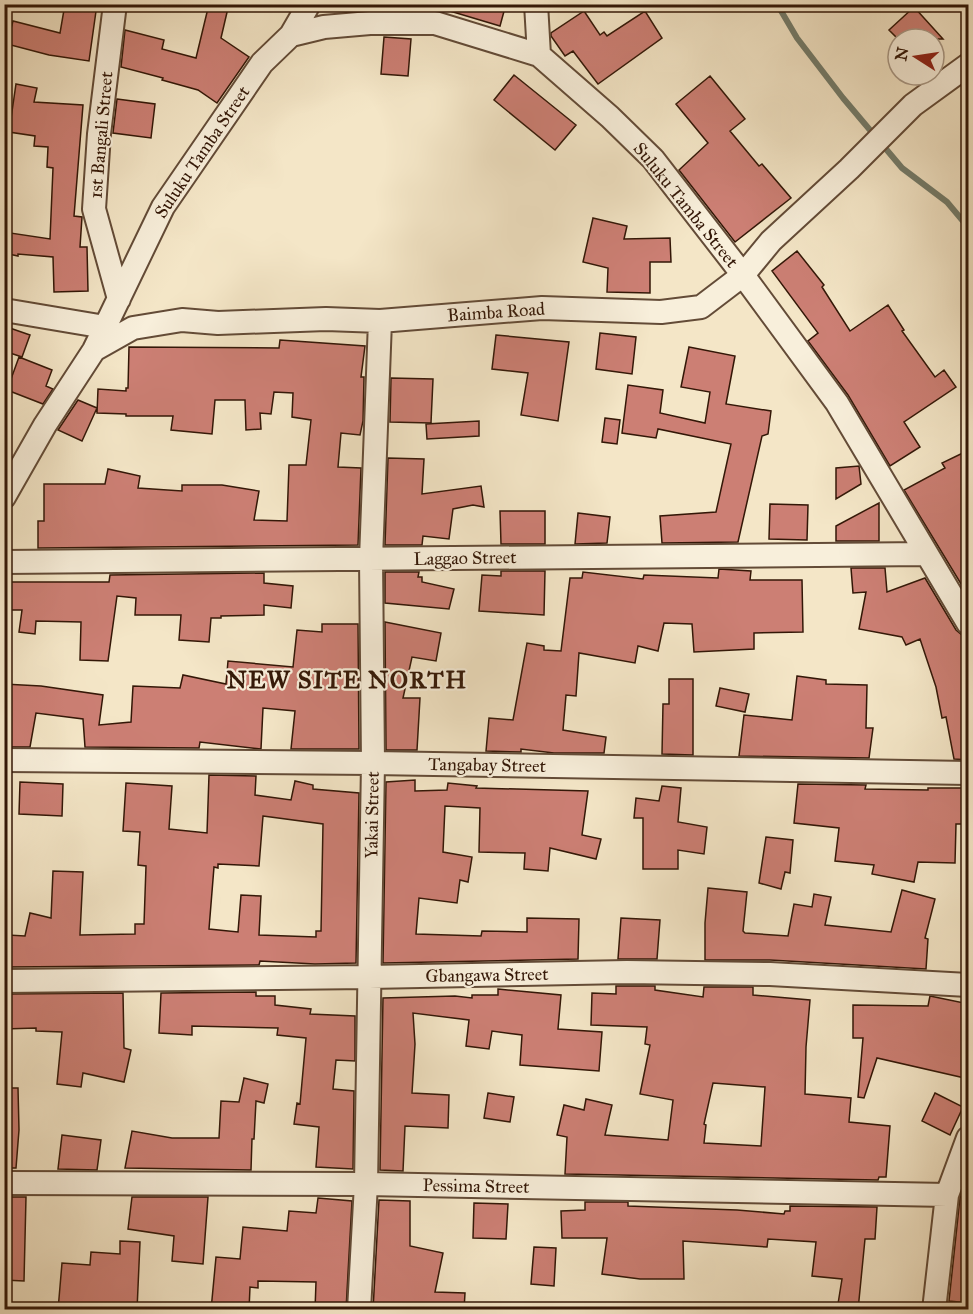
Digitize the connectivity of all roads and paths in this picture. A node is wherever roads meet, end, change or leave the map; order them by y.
1 (115, 4) edge
2 (309, 4) edge
3 (537, 4) edge
4 (291, 35) junction
5 (539, 55) junction
6 (969, 65) edge
7 (743, 275) junction
8 (119, 299) junction
9 (4, 310) edge
10 (380, 321) junction
11 (105, 327) junction
12 (94, 350) junction
13 (4, 496) edge
14 (926, 554) junction
15 (371, 559) junction
16 (4, 562) edge
17 (969, 623) edge
18 (4, 760) edge
19 (373, 763) junction
20 (969, 773) edge
21 (369, 977) junction
22 (4, 981) edge
23 (969, 985) edge
24 (969, 1138) edge
25 (4, 1182) edge
26 (366, 1184) junction
27 (947, 1195) junction
28 (359, 1310) edge
29 (934, 1310) edge

1 - 8 street, 1st Bangali Street
2 - 4 street
3 - 5 street
4 - 5 street, Suluku Tamba Street
4 - 8 street, Suluku Tamba Street
5 - 7 street, Suluku Tamba Street
6 - 7 street, Baimba Road
7 - 10 street, Baimba Road
7 - 14 street, Suluku Tamba Street
8 - 11 street, Suluku Tamba Street
9 - 11 street
10 - 12 street, Baimba Road
10 - 15 street, Yakai Street
11 - 12 street, Suluku Tamba Street
12 - 13 street, Suluku Tamba Street
14 - 15 street, Laggao Street
14 - 17 street, Suluku Tamba Street
15 - 16 street, Laggao Street
15 - 19 street, Yakai Street
18 - 19 street, Tangabay Street
19 - 20 street, Tangabay Street
19 - 21 street, Yakai Street
21 - 22 street, Gbangawa Street
21 - 23 street, Gbangawa Street
21 - 26 street, Yakai Street
24 - 27 street
25 - 26 street, Pessima Street
26 - 27 street, Pessima Street
26 - 28 street, Yakai Street
27 - 29 street

